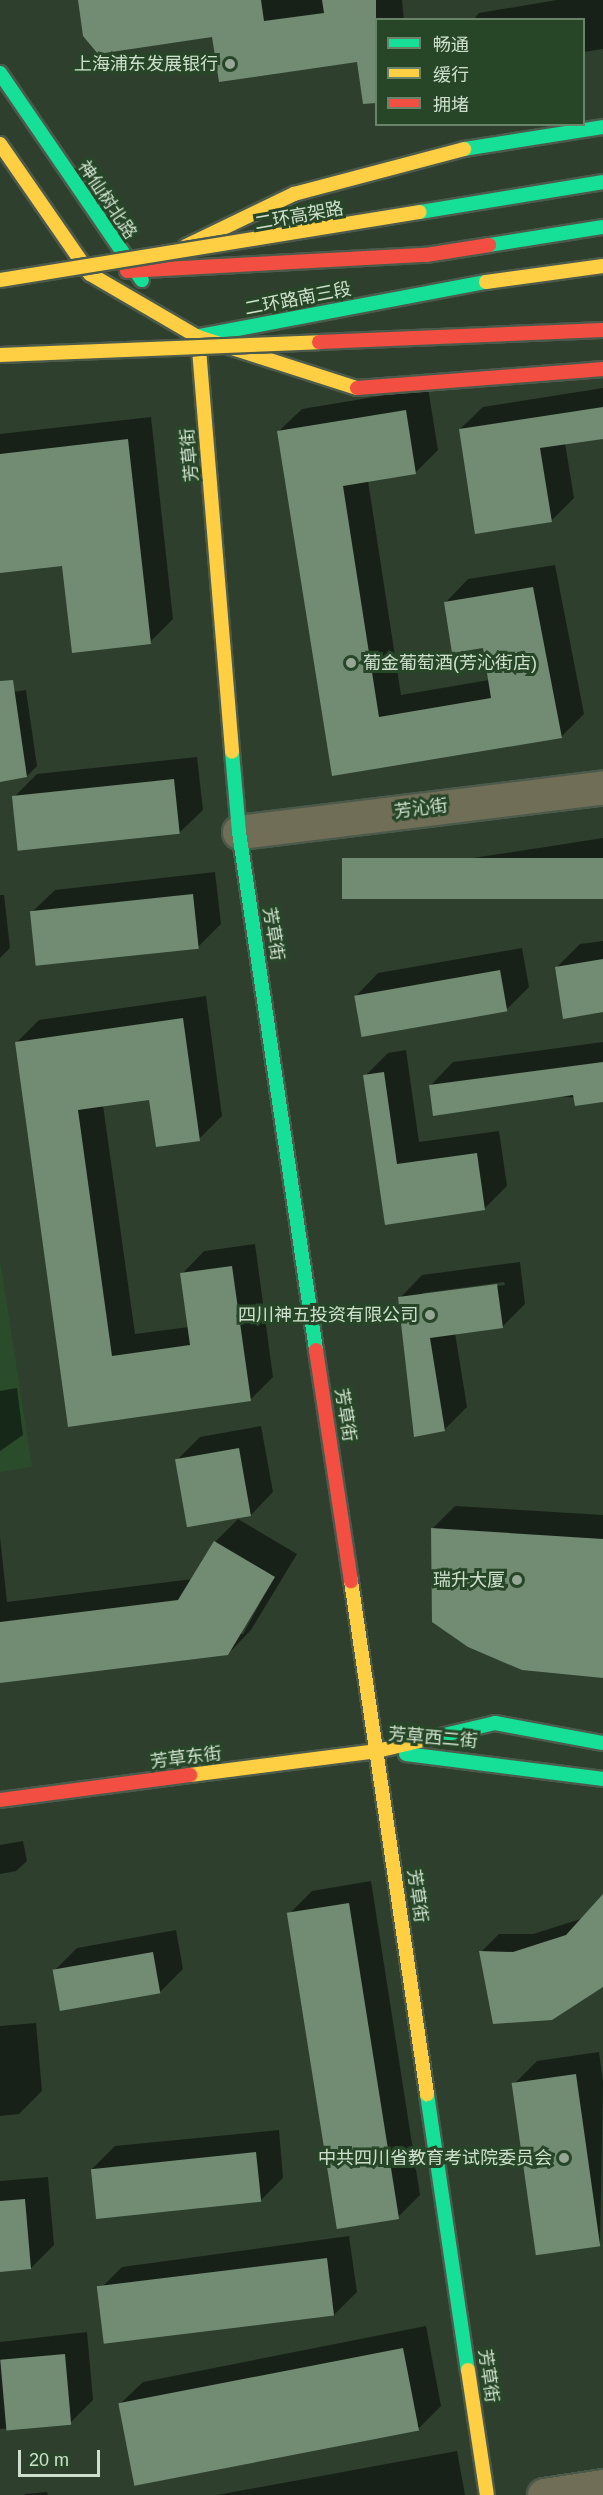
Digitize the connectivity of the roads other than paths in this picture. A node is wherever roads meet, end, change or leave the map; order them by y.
1 (0, 73) edge
2 (603, 128) edge
3 (0, 144) edge
4 (603, 182) edge
5 (603, 227) edge
6 (603, 266) edge
7 (133, 271) junction
8 (90, 274) junction
9 (0, 280) edge
10 (0, 288) edge
11 (603, 330) edge
12 (198, 337) junction
13 (0, 355) edge
14 (0, 369) edge
15 (603, 369) edge
16 (603, 787) edge
17 (239, 832) junction
18 (603, 1743) edge
19 (377, 1751) junction
20 (603, 1779) edge
21 (0, 1800) edge
22 (603, 2486) edge
23 (487, 2495) edge
24 (544, 2495) edge

1 - 7 main road, 神仙树北路
2 - 7 main road
3 - 8 main road
4 - 9 main road, 二环高架路, bridge
5 - 7 main road, 二环路南三段
6 - 12 main road, 二环路南三段
7 - 8 main road, 二环路南三段
7 - 12 main road, 神仙树北路
8 - 10 main road, 二环路南三段
8 - 12 main road
11 - 13 main road, bridge
12 - 14 main road, 二环路南三段
12 - 15 main road
12 - 17 main road, 芳草街
16 - 17 street, 芳沁街
17 - 19 main road, 芳草街
18 - 19 main road, 芳草西二街
19 - 20 main road, 芳草西二街
19 - 21 main road, 芳草东街
19 - 23 main road, 芳草街
22 - 24 street

